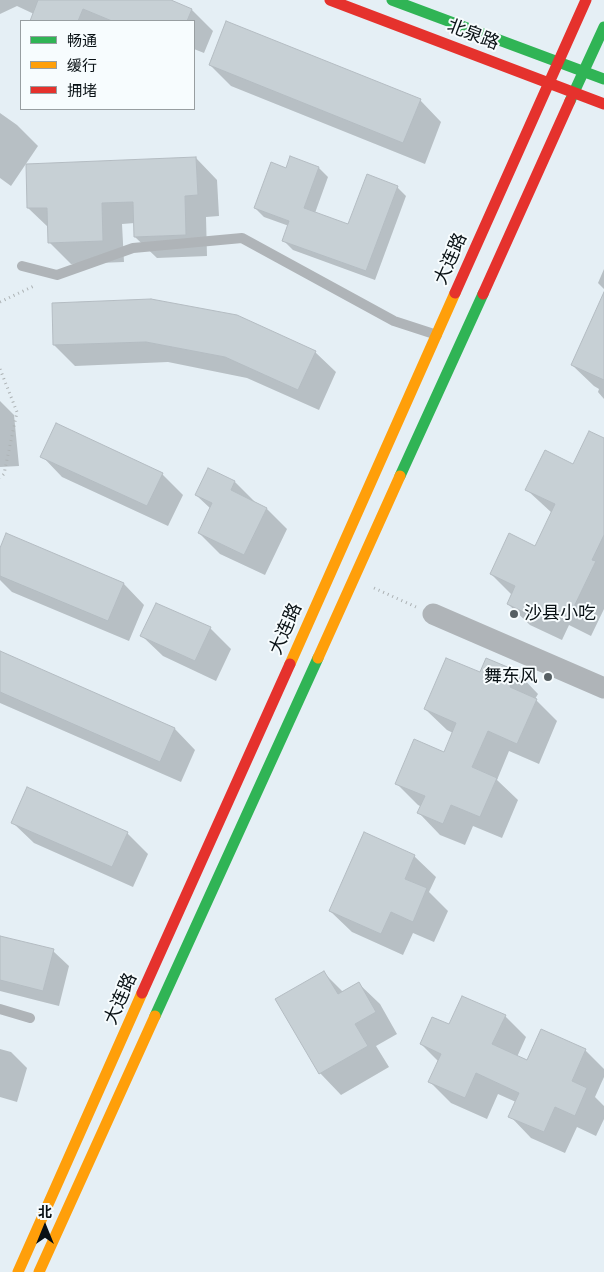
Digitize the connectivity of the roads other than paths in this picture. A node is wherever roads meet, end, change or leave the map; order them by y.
1 (330, 0) edge
2 (392, 0) edge
3 (586, 0) edge
4 (604, 27) edge
5 (558, 63) junction
6 (584, 72) junction
7 (604, 79) edge
8 (549, 83) junction
9 (575, 93) junction
10 (604, 104) edge
11 (22, 266) dead end
12 (449, 339) junction
13 (433, 614) road end
14 (604, 688) edge
15 (0, 1009) edge
16 (30, 1018) dead end
17 (18, 1272) edge
18 (39, 1272) edge

1 - 8 street, 北泉路
2 - 5 street, 北泉路
3 - 5 street, 大连路
4 - 6 street, 大连路
5 - 6 street, 北泉路
5 - 8 street, 大连路
6 - 7 street, 北泉路
6 - 9 street, 大连路
8 - 9 street, 北泉路
8 - 12 street, 大连路
9 - 10 street, 北泉路
9 - 12 street, 大连路
11 - 12 lane
12 - 17 street, 大连路
12 - 18 street, 大连路
13 - 14 street
15 - 16 lane

